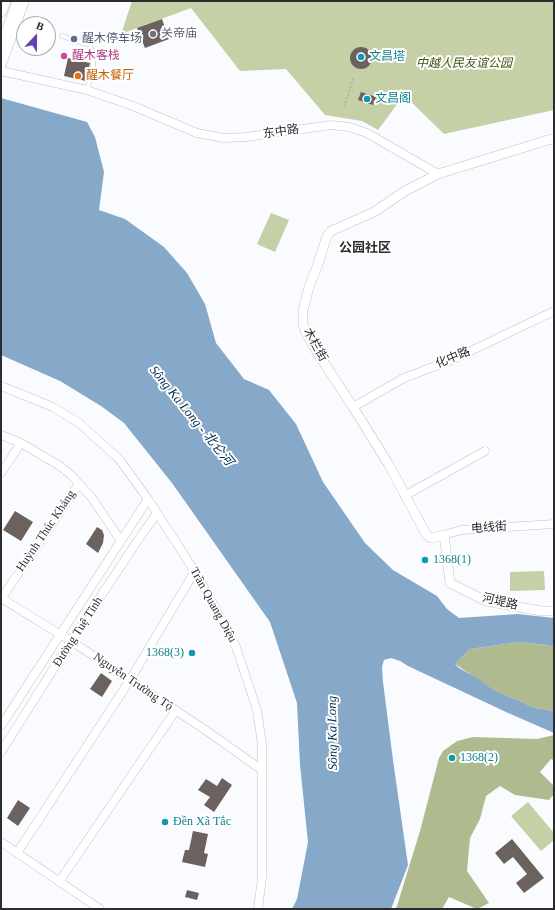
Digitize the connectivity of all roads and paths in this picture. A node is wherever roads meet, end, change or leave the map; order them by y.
1 (5, 1) edge
2 (18, 1) edge
3 (25, 1) edge
4 (1, 11) edge
5 (62, 36) dead end
6 (1, 50) edge
7 (1, 67) edge
8 (1, 72) edge
9 (354, 77) dead end
10 (87, 90) junction
11 (344, 107) dead end
12 (554, 139) edge
13 (438, 174) junction
14 (554, 311) edge
15 (1, 386) edge
16 (354, 407) junction
17 (1, 434) edge
18 (21, 444) junction
19 (485, 451) dead end
20 (1, 473) edge
21 (78, 484) junction
22 (406, 495) junction
23 (148, 499) junction
24 (157, 513) junction
25 (554, 524) edge
26 (426, 534) joint
27 (444, 535) junction
28 (122, 541) junction
29 (195, 571) junction
30 (1, 598) edge
31 (554, 611) edge
32 (60, 634) junction
33 (71, 641) junction
34 (130, 680) junction
35 (176, 710) junction
36 (1, 726) edge
37 (1, 752) edge
38 (262, 770) junction
39 (1, 842) edge
40 (17, 853) junction
41 (59, 882) junction
42 (100, 909) edge
43 (258, 909) edge

1 - 4 main road
2 - 6 main road
3 - 7 street
5 - 10 lane
8 - 10 street, 东中路
9 - 11 path
10 - 13 street, 东中路
12 - 13 street
13 - 16 street, 木栏街
14 - 16 street, 化中路
15 - 23 street, Trần Quang Diệu
16 - 22 street, 木栏街
17 - 18 street
18 - 20 street
18 - 21 street
19 - 22 street
21 - 28 street
21 - 30 street, Huỳnh Thúc Kháng
22 - 26 street, 木栏街
23 - 24 street, Trần Quang Diệu
23 - 28 street, Đường Tuệ Tĩnh
24 - 29 street, Trần Quang Diệu
24 - 33 street, Đường Tuệ Tĩnh
25 - 27 street, 电线街
26 - 27 street, 电线街
27 - 31 street, 河堤路
28 - 32 street, Đường Tuệ Tĩnh
29 - 34 street
29 - 38 street, Trần Quang Diệu
30 - 32 street, Nguyễn Trường Tộ
32 - 33 street, Nguyễn Trường Tộ
32 - 36 street, Đường Tuệ Tĩnh
33 - 34 street, Nguyễn Trường Tộ
33 - 37 street, Đường Tuệ Tĩnh
34 - 35 street, Nguyễn Trường Tộ
34 - 40 street
35 - 38 street, Nguyễn Trường Tộ
35 - 41 street
38 - 43 street, Trần Quang Diệu
39 - 40 street
40 - 41 street
41 - 42 street

